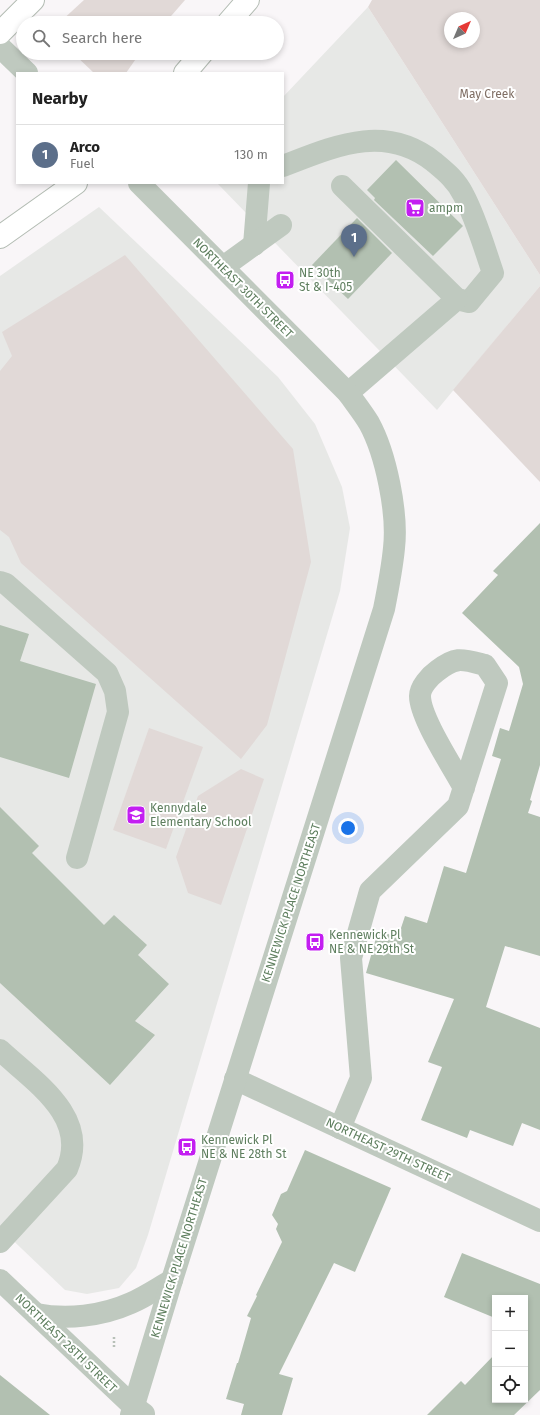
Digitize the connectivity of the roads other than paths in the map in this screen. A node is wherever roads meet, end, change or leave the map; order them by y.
1 (33, 0) edge
2 (248, 0) edge
3 (17, 16) edge
4 (234, 16) edge
5 (16, 17) edge
6 (0, 33) edge
7 (0, 47) edge
8 (196, 60) edge
9 (26, 72) edge
10 (186, 72) edge
11 (284, 166) edge
12 (75, 184) edge
13 (140, 184) edge
14 (259, 184) edge
15 (342, 186) dead end
16 (282, 225) dead end
17 (0, 237) edge
18 (254, 245) junction
19 (223, 267) junction
20 (457, 299) junction
21 (348, 393) junction
22 (0, 582) edge
23 (464, 788) junction
24 (77, 858) dead end
25 (0, 1050) edge
26 (236, 1079) junction
27 (340, 1128) junction
28 (540, 1221) edge
29 (0, 1242) edge
30 (0, 1280) edge
31 (172, 1280) junction
32 (36, 1314) junction
33 (136, 1412) edge

1 - 3 highway
2 - 4 highway
5 - 6 highway
7 - 9 street
8 - 10 highway
11 - 20 street
12 - 17 highway
13 - 19 street, NORTHEAST 30TH STREET
14 - 18 street
15 - 20 street
16 - 18 street
18 - 19 street
19 - 21 street, NORTHEAST 30TH STREET
20 - 21 street
21 - 26 street, KENNEWICK PLACE NORTHEAST
22 - 24 street
23 - 23 street
23 - 27 street
25 - 29 street
26 - 27 street, NORTHEAST 29TH STREET
26 - 31 street, KENNEWICK PLACE NORTHEAST
27 - 28 street, NORTHEAST 29TH STREET
30 - 32 street, NORTHEAST 28TH STREET
31 - 32 street
31 - 33 street, KENNEWICK PLACE NORTHEAST
32 - 33 street, NORTHEAST 28TH STREET

